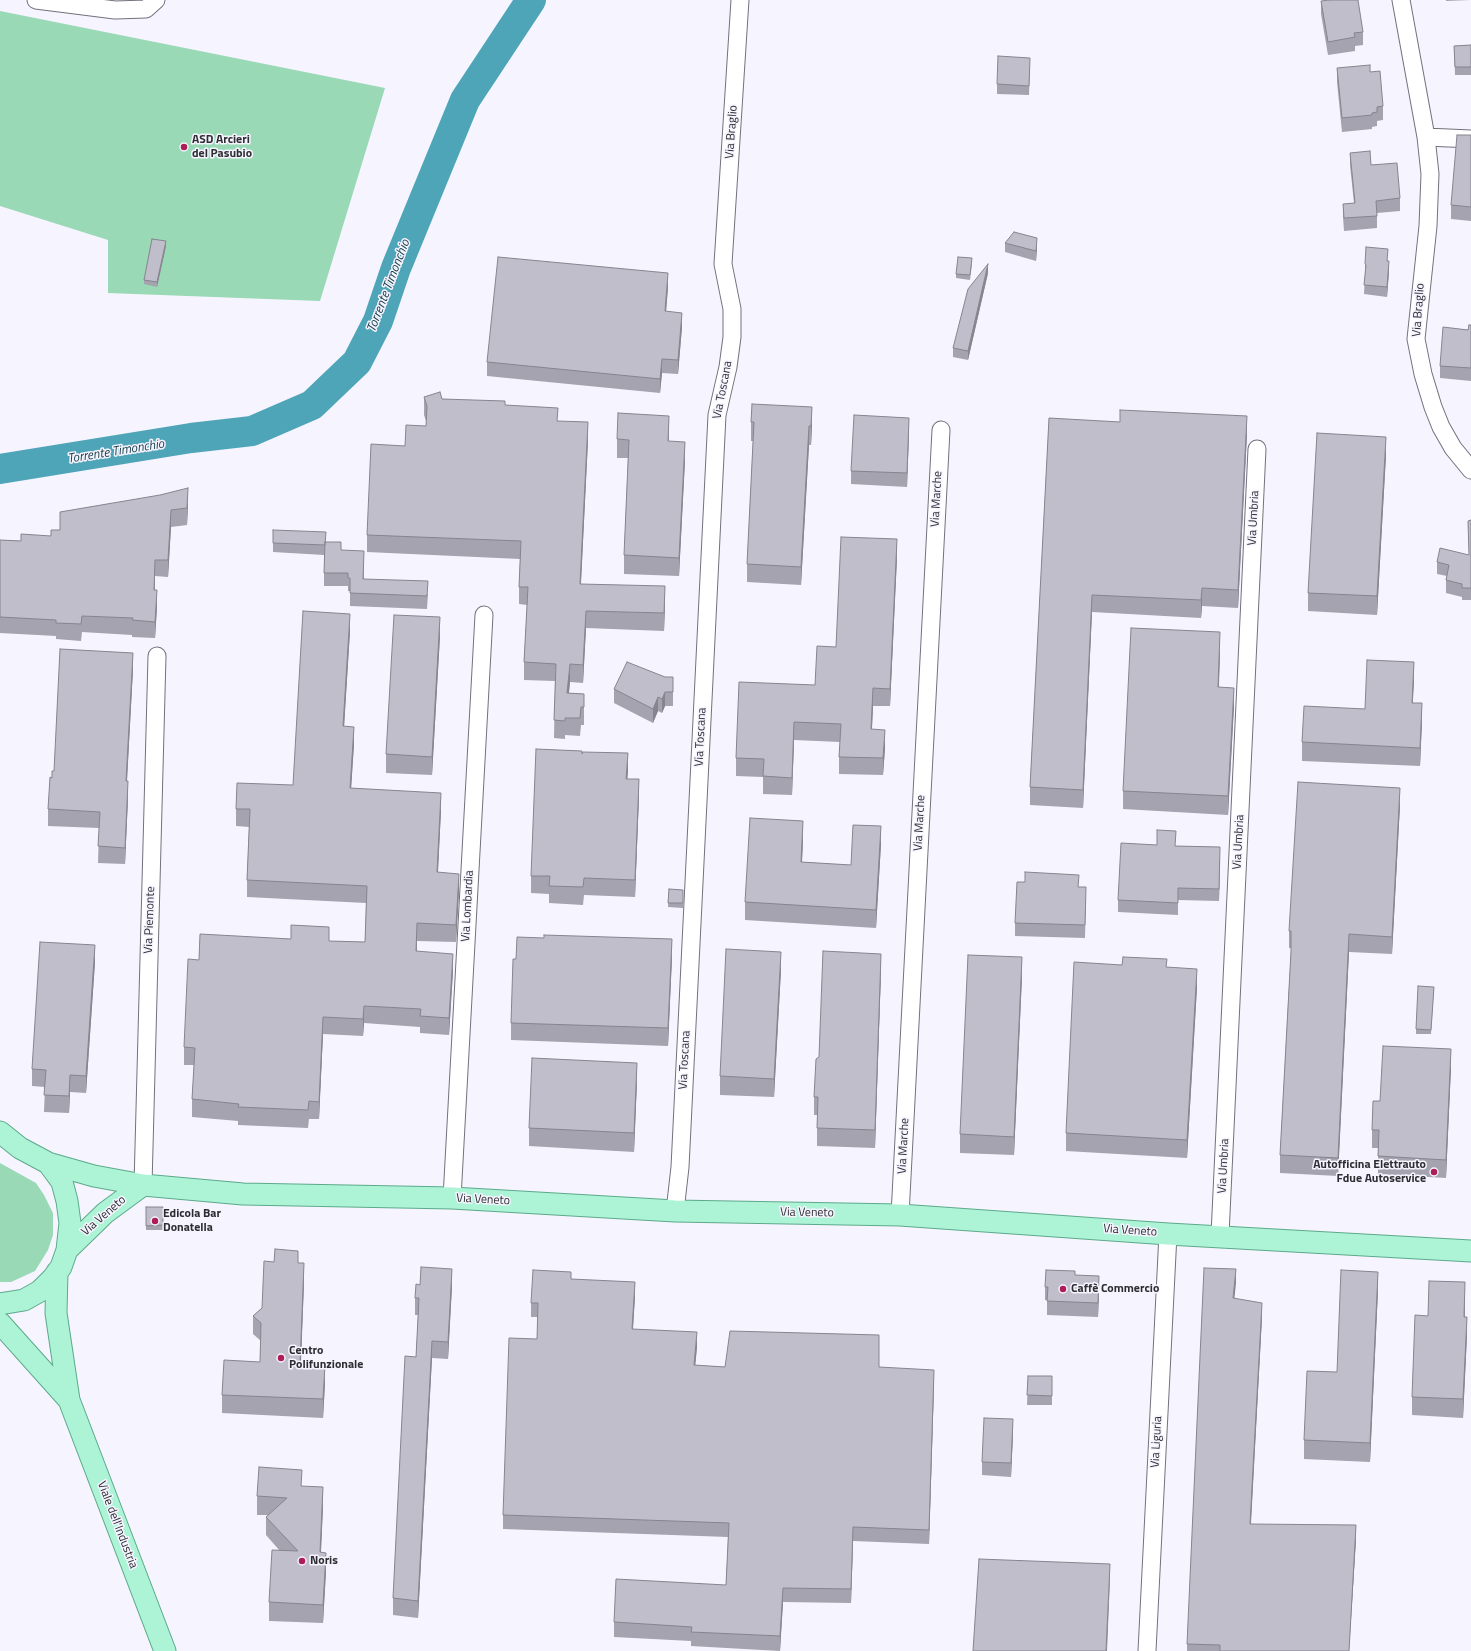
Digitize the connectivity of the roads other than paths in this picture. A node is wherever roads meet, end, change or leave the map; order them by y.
1 (36, 0) edge
2 (156, 0) edge
3 (740, 0) edge
4 (1401, 0) edge
5 (1426, 138) junction
6 (1471, 139) edge
7 (723, 264) joint
8 (941, 430) dead end
9 (1258, 449) dead end
10 (1471, 470) edge
11 (484, 615) dead end
12 (157, 656) dead end
13 (0, 1132) edge
14 (48, 1163) junction
15 (143, 1185) junction
16 (452, 1198) junction
17 (675, 1211) junction
18 (900, 1215) junction
19 (1168, 1234) junction
20 (1220, 1235) junction
21 (67, 1250) junction
22 (1471, 1251) edge
23 (57, 1272) junction
24 (0, 1304) edge
25 (0, 1323) edge
26 (69, 1400) junction
27 (165, 1651) edge
28 (1147, 1651) edge

1 - 2 street
3 - 7 street, Via Braglio
4 - 5 street, Via Braglio
5 - 6 street
5 - 10 street, Via Braglio
7 - 17 street, Via Toscana
8 - 18 street, Via Marche
9 - 20 street, Via Umbria
11 - 16 street, Via Lombardia
12 - 15 street, Via Piemonte
13 - 14 main road, Viale dell'Industria
14 - 15 main road, Via Veneto
14 - 21 main road, Viale dell'Industria
15 - 16 main road, Via Veneto
15 - 21 main road, Via Veneto
16 - 17 main road, Via Veneto
17 - 18 main road, Via Veneto
18 - 19 main road, Via Veneto
19 - 20 main road, Via Veneto
19 - 28 street, Via Liguria
20 - 22 main road, Via Veneto
21 - 23 main road, Viale dell'Industria
23 - 24 main road, Viale dell'Industria
23 - 26 main road, Viale dell'Industria
25 - 26 main road, Viale dell'Industria
26 - 27 main road, Viale dell'Industria

